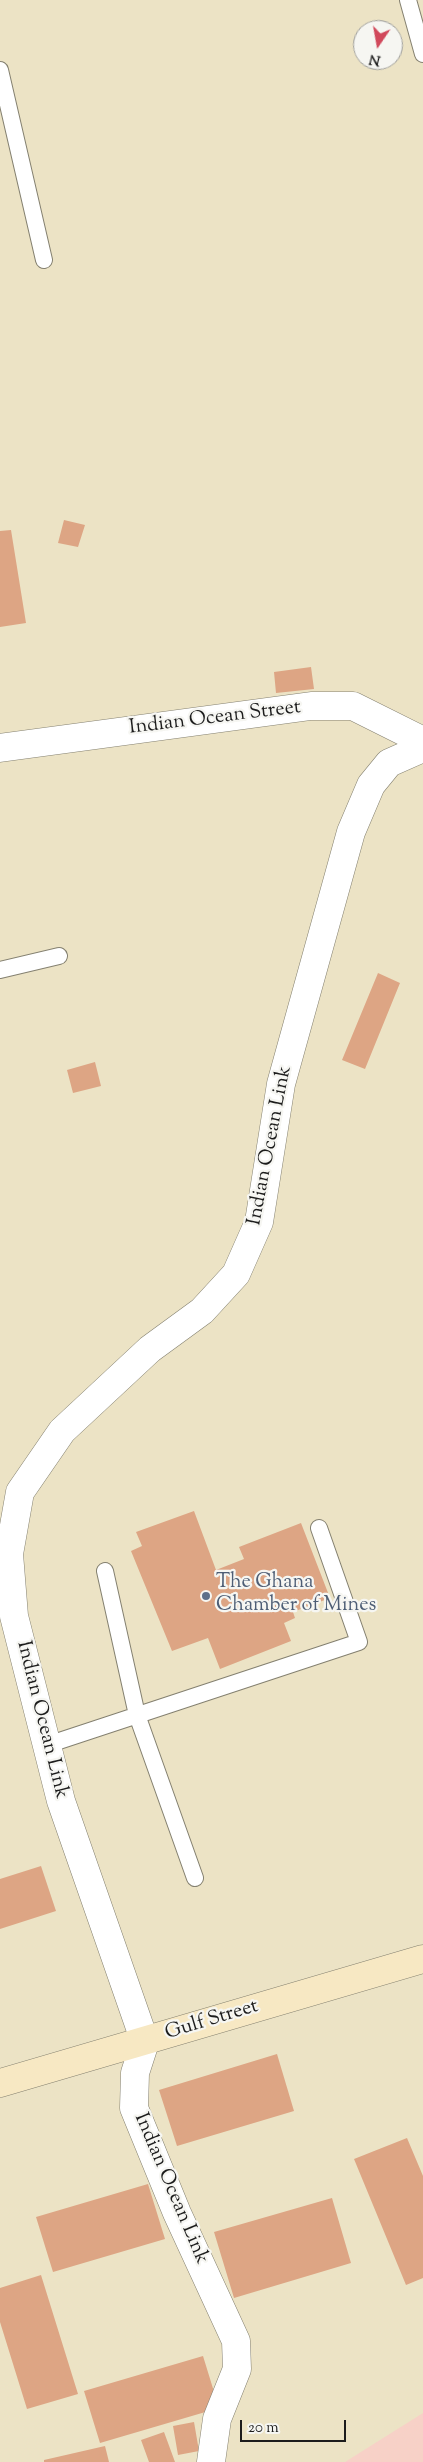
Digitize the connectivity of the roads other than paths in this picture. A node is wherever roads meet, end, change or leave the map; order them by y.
1 (408, 0) edge
2 (423, 54) edge
3 (0, 70) edge
4 (44, 260) dead end
5 (423, 741) edge
6 (0, 748) edge
7 (423, 748) edge
8 (59, 956) dead end
9 (0, 970) edge
10 (319, 1528) dead end
11 (105, 1571) dead end
12 (137, 1715) junction
13 (47, 1745) junction
14 (195, 1878) dead end
15 (423, 1959) edge
16 (145, 2042) junction
17 (0, 2083) edge
18 (212, 2462) edge

1 - 2 lane
3 - 4 lane
5 - 6 street, Indian Ocean Street
7 - 13 street, Indian Ocean Link
8 - 9 lane
10 - 12 lane
11 - 12 lane
12 - 13 lane
12 - 14 lane
13 - 16 street, Indian Ocean Link
15 - 16 street, Gulf Street
16 - 17 street, Gulf Street
16 - 18 street, Indian Ocean Link

